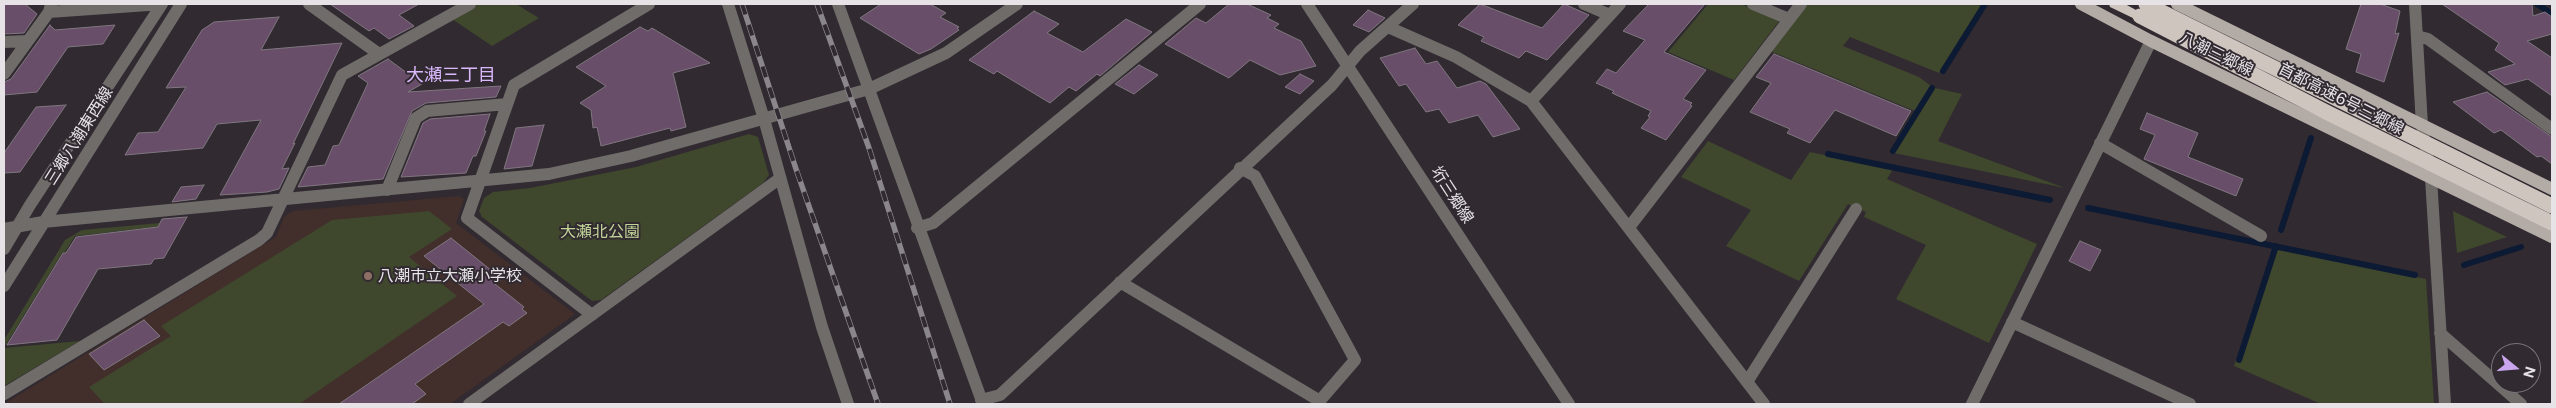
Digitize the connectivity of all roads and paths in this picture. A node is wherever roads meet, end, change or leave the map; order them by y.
1 (162, 4) edge
2 (182, 4) edge
3 (309, 4) edge
4 (470, 4) edge
5 (649, 4) edge
6 (728, 4) edge
7 (838, 4) edge
8 (1017, 4) edge
9 (1200, 4) edge
10 (1307, 4) edge
11 (1413, 4) edge
12 (1584, 4) edge
13 (1620, 4) edge
14 (1753, 4) edge
15 (1801, 4) edge
16 (2081, 4) edge
17 (2115, 4) edge
18 (2146, 4) edge
19 (2177, 4) edge
20 (2415, 4) edge
21 (51, 8) edge
22 (1610, 15) junction
23 (1789, 19) junction
24 (1388, 27) junction
25 (2417, 36) junction
26 (28, 40) junction
27 (2151, 41) junction
28 (4, 42) edge
29 (379, 54) junction
30 (1347, 64) junction
31 (4, 74) edge
32 (869, 89) junction
33 (1531, 100) junction
34 (507, 104) junction
35 (764, 119) junction
36 (2422, 126) junction
37 (2552, 128) edge
38 (2100, 143) junction
39 (1240, 168) junction
40 (2431, 178) junction
41 (778, 179) junction
42 (480, 181) junction
43 (2552, 189) edge
44 (387, 190) junction
45 (283, 199) junction
46 (2552, 206) edge
47 (1856, 209) dead end
48 (43, 222) junction
49 (2552, 223) edge
50 (1630, 226) junction
51 (917, 228) junction
52 (10, 229) edge
53 (2261, 236) dead end
54 (2552, 237) edge
55 (4, 249) edge
56 (1120, 282) junction
57 (4, 286) edge
58 (592, 315) junction
59 (2012, 322) junction
60 (2440, 333) junction
61 (1747, 382) junction
62 (4, 394) edge
63 (982, 402) edge
64 (1319, 402) edge
65 (469, 404) edge
66 (848, 404) edge
67 (1569, 404) edge
68 (1764, 404) edge
69 (1972, 404) edge
70 (2190, 404) edge
71 (2445, 404) edge
72 (2521, 404) edge

1 - 21 street
1 - 52 street, 三郷八潮東西線
2 - 48 street, 三郷八潮東西線
3 - 29 street
4 - 29 street
5 - 34 street
6 - 35 street
7 - 32 street
8 - 32 street
9 - 51 street
10 - 30 street, 垳三郷線
11 - 24 street
12 - 22 street
13 - 22 street
14 - 23 street
15 - 23 street
16 - 27 main road, 八潮三郷線
17 - 49 highway, 首都高速6号三郷線, bridge
18 - 46 highway, 首都高速6号三郷線, bridge
19 - 36 main road, 八潮三郷線
20 - 25 street
21 - 26 street
22 - 33 street
23 - 50 street
24 - 30 street
24 - 33 street
25 - 36 street
25 - 37 street
26 - 28 street
26 - 31 street
27 - 38 street
27 - 40 main road, 八潮三郷線
29 - 45 street
30 - 39 street
30 - 67 street, 垳三郷線
32 - 35 street
32 - 51 street
33 - 50 street
34 - 42 street
34 - 44 street
35 - 41 street
35 - 42 street
36 - 40 street
36 - 43 main road, 八潮三郷線
38 - 53 street
38 - 59 street
39 - 56 street
39 - 64 street
40 - 54 main road, 八潮三郷線
40 - 60 street
41 - 58 street
41 - 66 street
42 - 44 street
42 - 58 street
44 - 45 street
45 - 48 street
45 - 62 street
47 - 61 street
48 - 52 street
48 - 57 street, 三郷八潮東西線
50 - 61 street
51 - 63 street
52 - 55 street, 三郷八潮東西線
56 - 63 street
56 - 64 street
58 - 65 street
59 - 69 street
59 - 70 street
60 - 71 street
60 - 72 street
61 - 68 street

